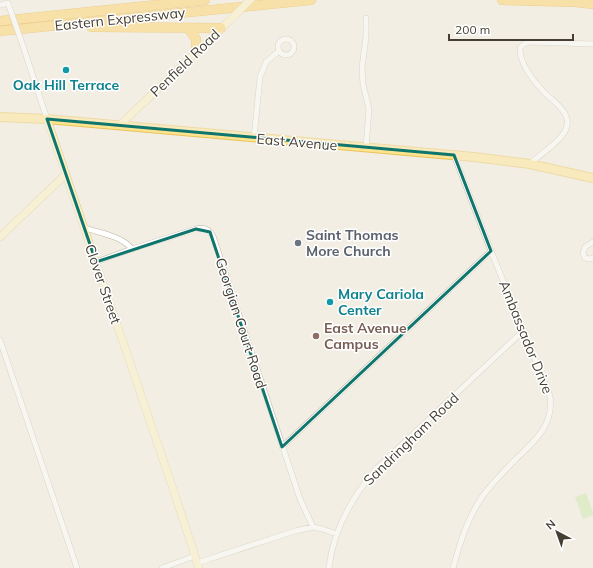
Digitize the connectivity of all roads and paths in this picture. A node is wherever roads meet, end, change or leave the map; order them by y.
1 (147, 0) edge
2 (205, 0) edge
3 (250, 0) edge
4 (311, 0) edge
5 (502, 0) edge
6 (8, 3) edge
7 (593, 4) edge
8 (0, 6) edge
9 (65, 14) junction
10 (366, 18) dead end
11 (0, 21) edge
12 (224, 25) junction
13 (48, 27) junction
14 (188, 28) junction
15 (0, 32) edge
16 (593, 44) edge
17 (279, 51) dead end
18 (196, 52) junction
19 (0, 117) edge
20 (47, 119) junction
21 (120, 125) junction
22 (254, 138) junction
23 (366, 148) junction
24 (454, 155) junction
25 (530, 164) junction
26 (66, 174) junction
27 (593, 178) edge
28 (85, 228) junction
29 (0, 237) edge
30 (593, 242) edge
31 (132, 249) junction
32 (491, 251) junction
33 (593, 258) edge
34 (96, 262) junction
35 (524, 330) junction
36 (0, 340) edge
37 (282, 447) junction
38 (313, 527) junction
39 (336, 534) junction
40 (197, 562) edge
41 (78, 568) edge
42 (162, 568) edge
43 (329, 568) edge
44 (453, 568) edge

1 - 9 highway
2 - 9 highway, Eastern Expressway
3 - 12 main road, Penfield Road, bridge
4 - 13 highway, Eastern Expressway
5 - 7 highway
6 - 8 street
6 - 20 street, Clover Street, bridge
9 - 11 highway, Eastern Expressway
10 - 23 street
12 - 14 highway
12 - 18 main road, Penfield Road
13 - 14 highway
13 - 15 highway, Eastern Expressway
14 - 18 highway
16 - 25 street
17 - 22 street
18 - 21 main road, Penfield Road
19 - 20 main road, East Avenue
20 - 21 main road, East Avenue
20 - 26 main road, Clover Street
21 - 22 main road, East Avenue
22 - 23 main road, East Avenue
23 - 24 main road, East Avenue
24 - 25 main road, East Avenue
24 - 32 street, Ambassador Drive
25 - 27 main road, East Avenue
26 - 28 main road, Clover Street
26 - 29 main road
28 - 31 street
28 - 34 main road, Clover Street
30 - 33 street
31 - 34 street, Georgian Court Road
31 - 37 street, Georgian Court Road
32 - 35 street, Ambassador Drive
32 - 37 street
34 - 40 main road, Clover Street
35 - 39 street, Sandringham Road
35 - 44 street, Ambassador Drive
36 - 41 street
37 - 38 street, Georgian Court Road
38 - 39 street
38 - 40 street
39 - 43 street, Sandringham Road
40 - 42 street

